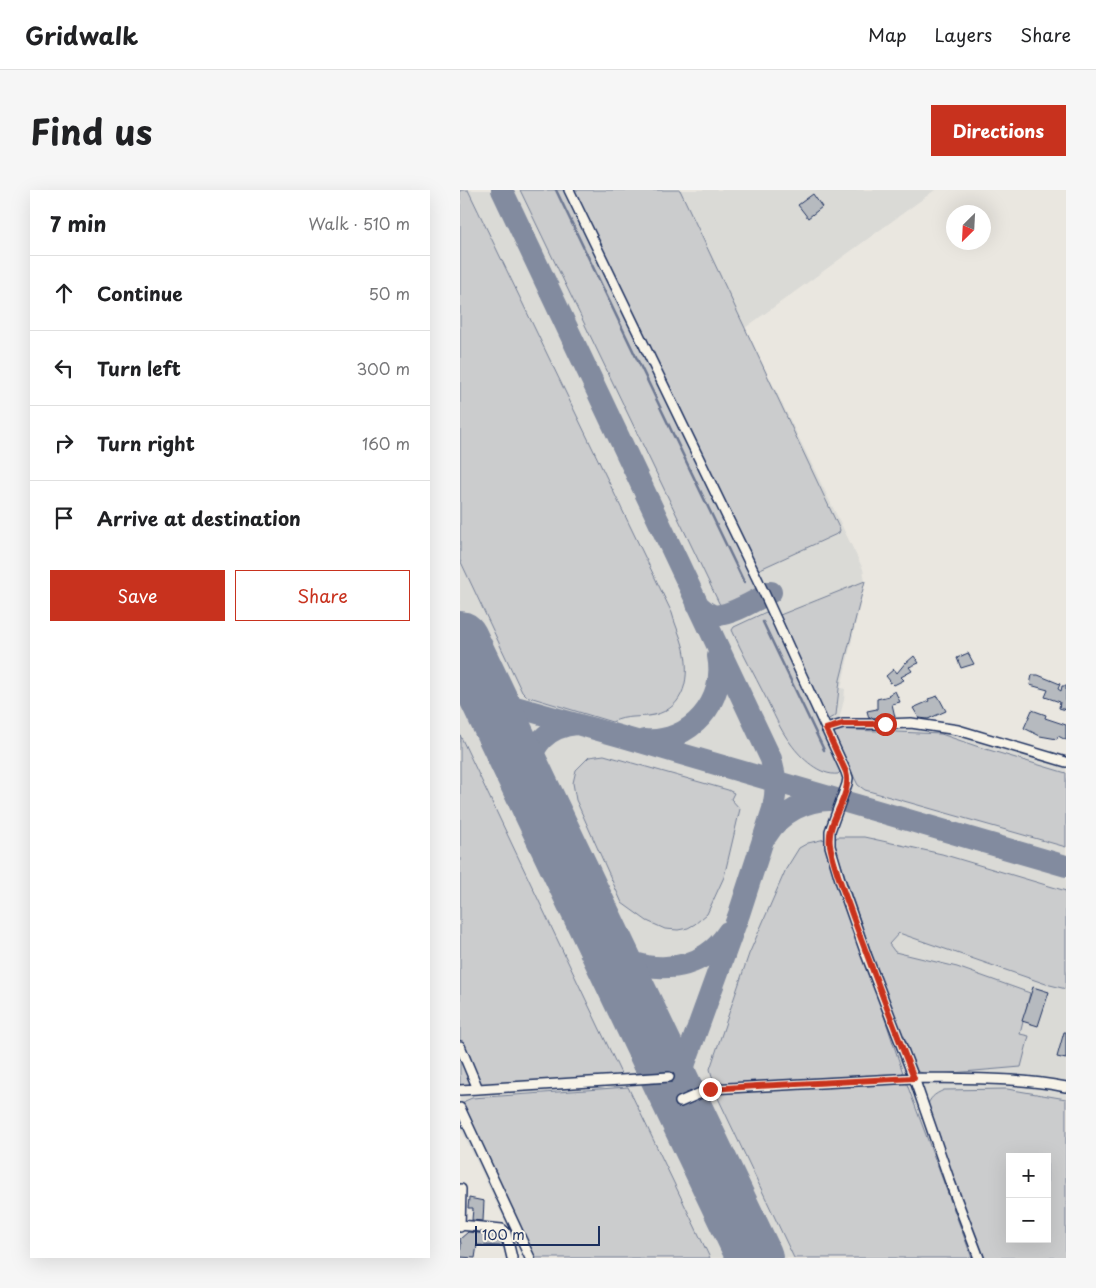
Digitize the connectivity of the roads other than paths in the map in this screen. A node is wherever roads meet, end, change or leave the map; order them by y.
1 (569, 190) edge
2 (826, 729) junction
3 (1066, 762) edge
4 (460, 1046) edge
5 (669, 1077) dead end
6 (914, 1078) junction
7 (1066, 1087) edge
8 (478, 1089) junction
9 (460, 1090) edge
10 (680, 1102) dead end
11 (460, 1108) edge
12 (461, 1189) edge
13 (460, 1225) edge
14 (512, 1258) edge
15 (530, 1258) edge
16 (979, 1258) edge

1 - 2 street
2 - 3 street
2 - 6 street
4 - 8 street
5 - 8 street
6 - 7 street
6 - 10 street
6 - 16 street
8 - 9 street
11 - 15 street
12 - 13 street
13 - 14 street

